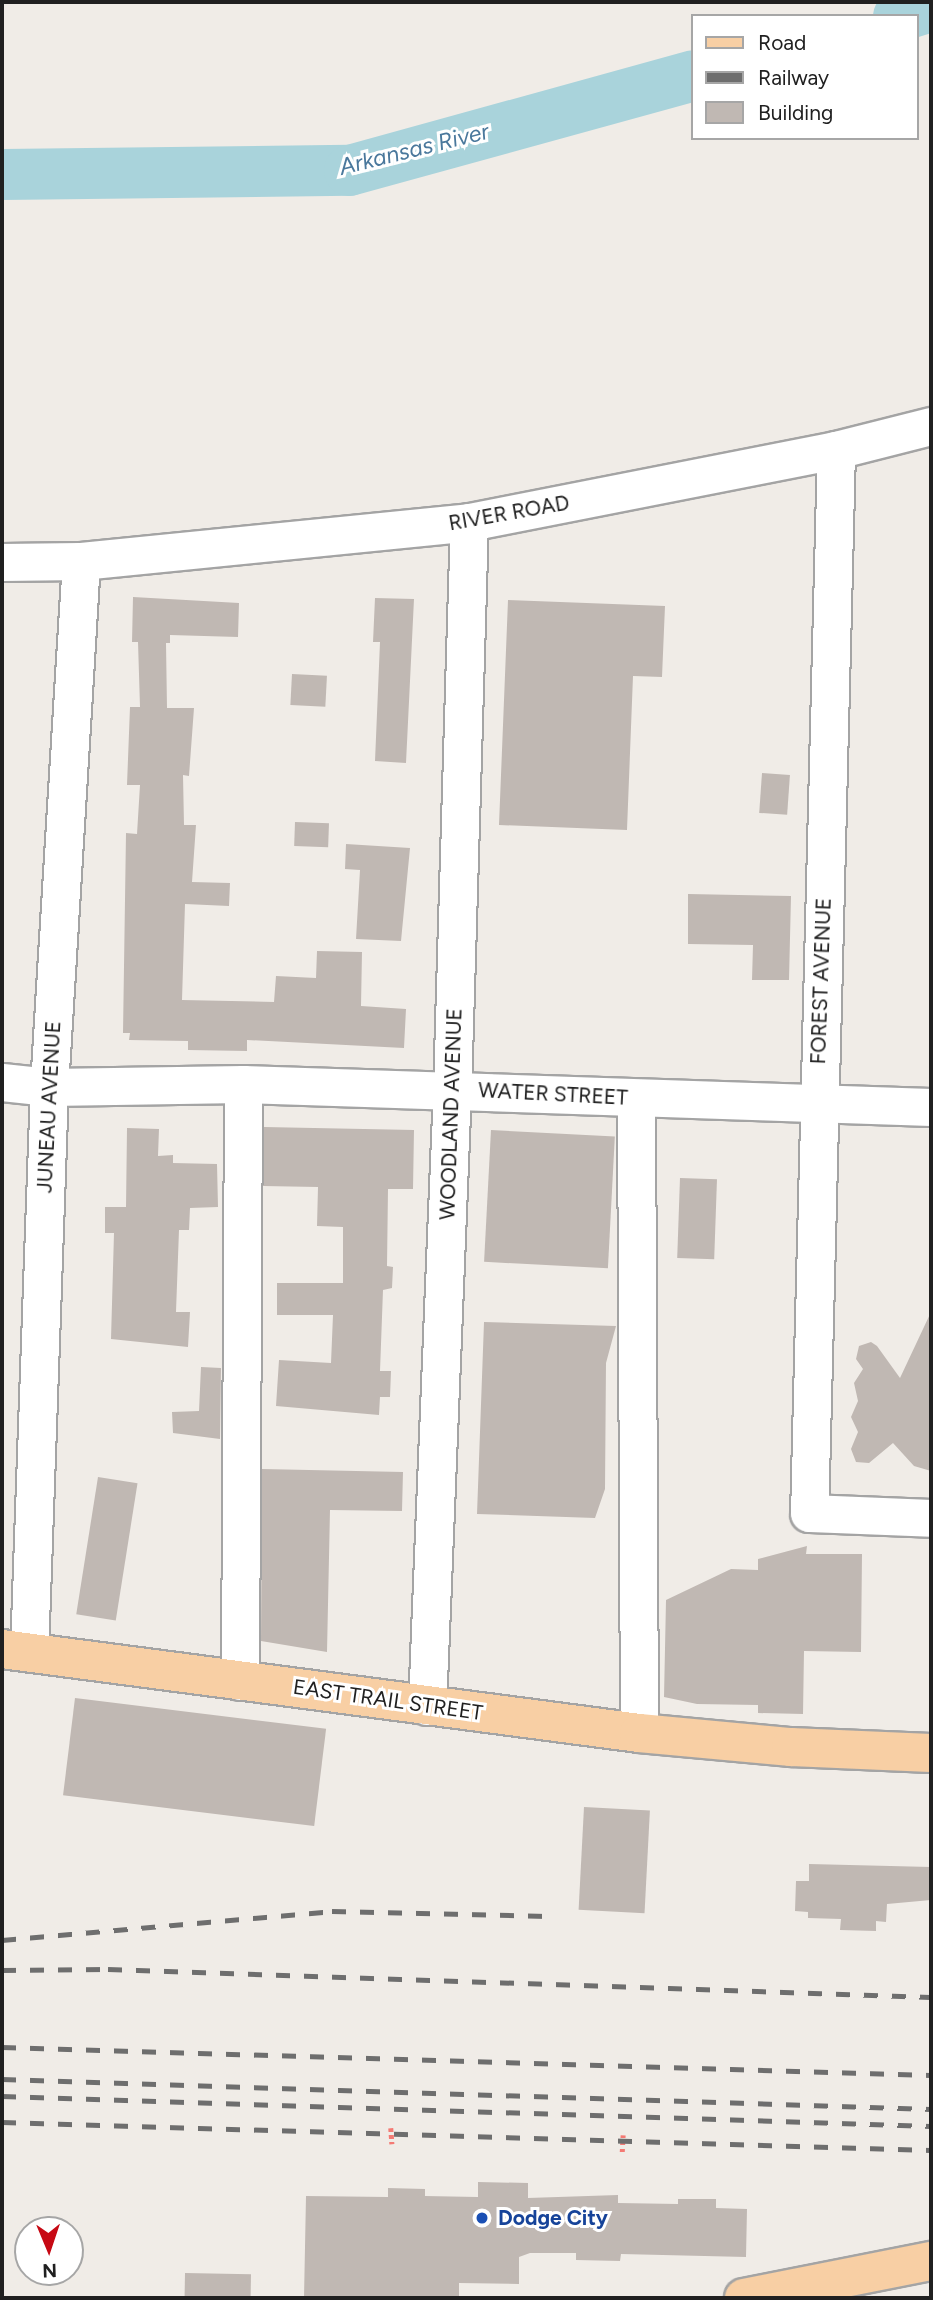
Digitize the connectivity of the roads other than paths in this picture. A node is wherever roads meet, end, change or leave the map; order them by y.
1 (931, 426) edge
2 (835, 450) junction
3 (469, 522) junction
4 (81, 561) junction
5 (2, 562) edge
6 (2, 1082) edge
7 (243, 1084) junction
8 (49, 1087) junction
9 (453, 1090) junction
10 (636, 1098) junction
11 (818, 1104) junction
12 (931, 1108) edge
13 (931, 1518) edge
14 (15, 1651) edge
15 (240, 1681) junction
16 (427, 1706) junction
17 (639, 1733) junction
18 (931, 1753) edge
19 (931, 2261) edge
20 (750, 2297) edge

1 - 2 street, RIVER ROAD
2 - 3 street, RIVER ROAD
2 - 11 street, FOREST AVENUE
3 - 4 street, RIVER ROAD
3 - 9 street, WOODLAND AVENUE
4 - 5 street, RIVER ROAD
4 - 8 street, JUNEAU AVENUE
6 - 8 street, WATER STREET
7 - 8 street, WATER STREET
7 - 9 street, WATER STREET
7 - 15 street
8 - 14 street, JUNEAU AVENUE
9 - 10 street, WATER STREET
9 - 16 street, WOODLAND AVENUE
10 - 11 street, WATER STREET
10 - 17 street
11 - 12 street, WATER STREET
11 - 13 street, FOREST AVENUE
14 - 15 main road, EAST TRAIL STREET
15 - 16 main road, EAST TRAIL STREET
16 - 17 main road, EAST TRAIL STREET
17 - 18 main road, EAST TRAIL STREET
19 - 20 main road

